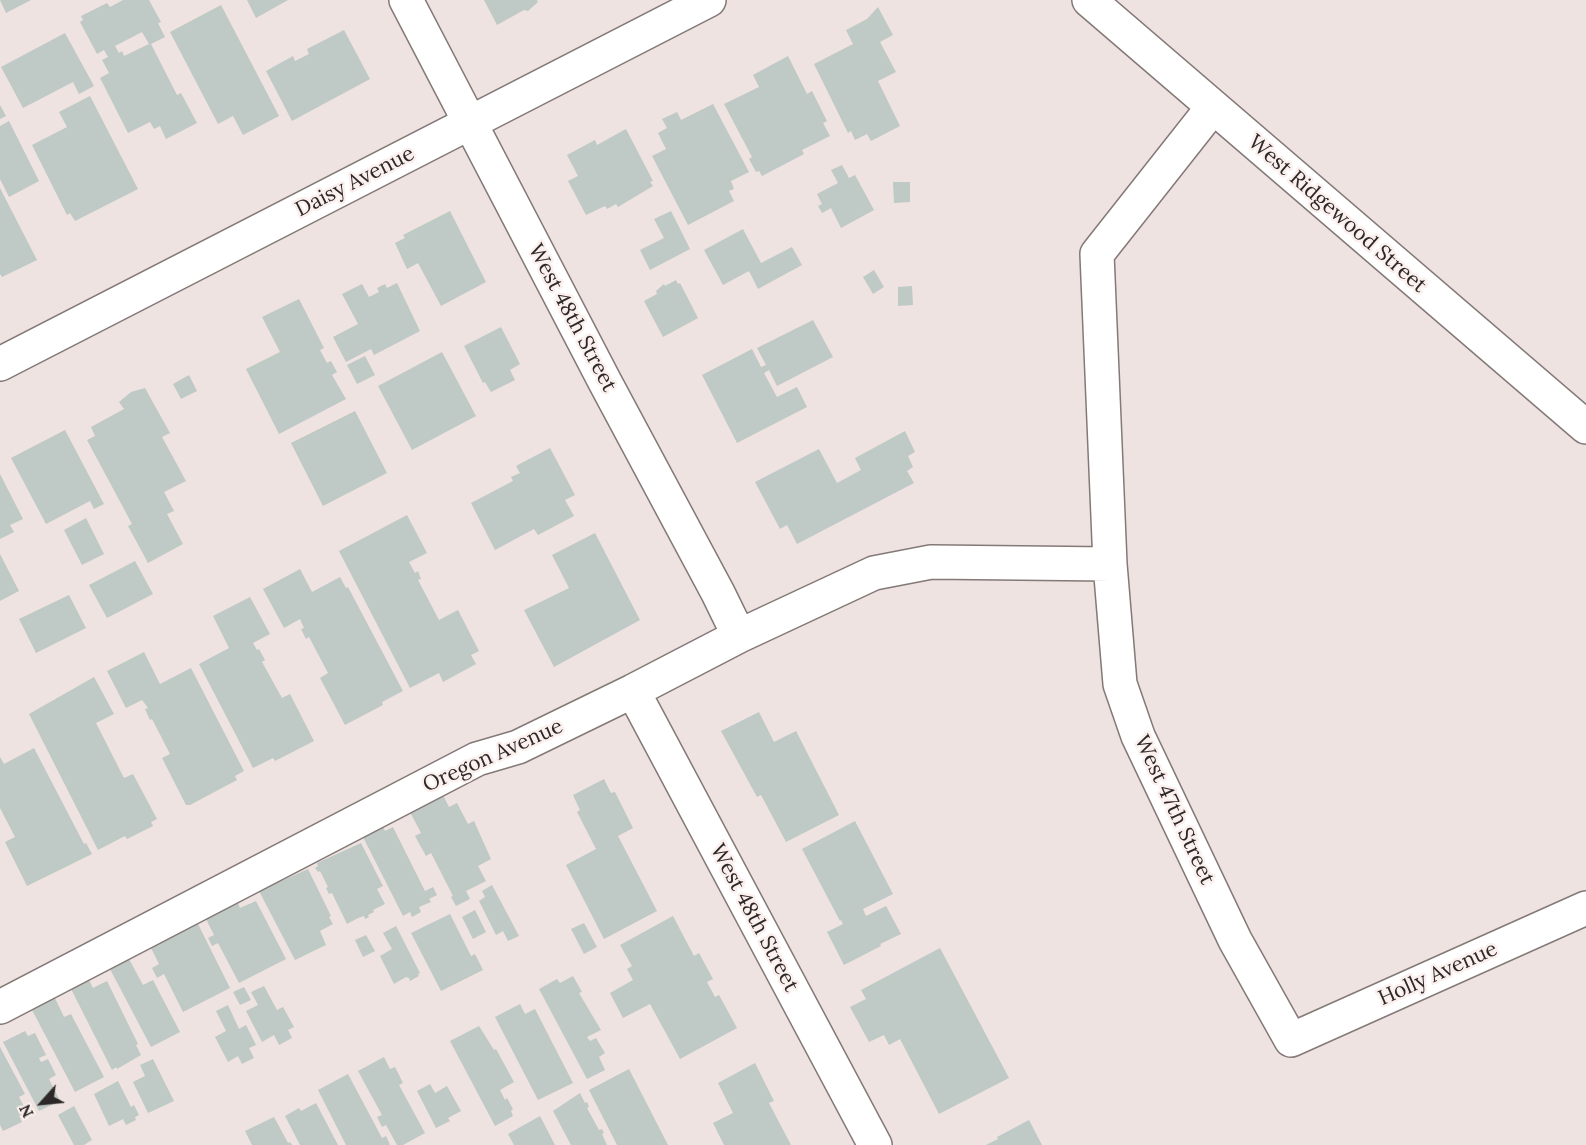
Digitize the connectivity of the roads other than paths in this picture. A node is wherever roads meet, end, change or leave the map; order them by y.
1 (406, 0) edge
2 (709, 0) edge
3 (1089, 0) edge
4 (1213, 107) junction
5 (469, 123) junction
6 (0, 364) edge
7 (1586, 428) edge
8 (1110, 564) junction
9 (739, 636) junction
10 (633, 692) junction
11 (1586, 908) edge
12 (0, 1008) edge
13 (1291, 1040) joint
14 (875, 1145) edge

1 - 5 street, West 48th Street
2 - 5 street, Daisy Avenue
3 - 4 street, West Ridgewood Street
4 - 7 street, West Ridgewood Street
4 - 8 street, West 47th Street
5 - 6 street, Daisy Avenue
5 - 9 street, West 48th Street
8 - 9 street, Oregon Avenue
8 - 13 street, West 47th Street
9 - 10 street, Oregon Avenue
10 - 12 street, Oregon Avenue
10 - 14 street, West 48th Street
11 - 13 street, Holly Avenue

